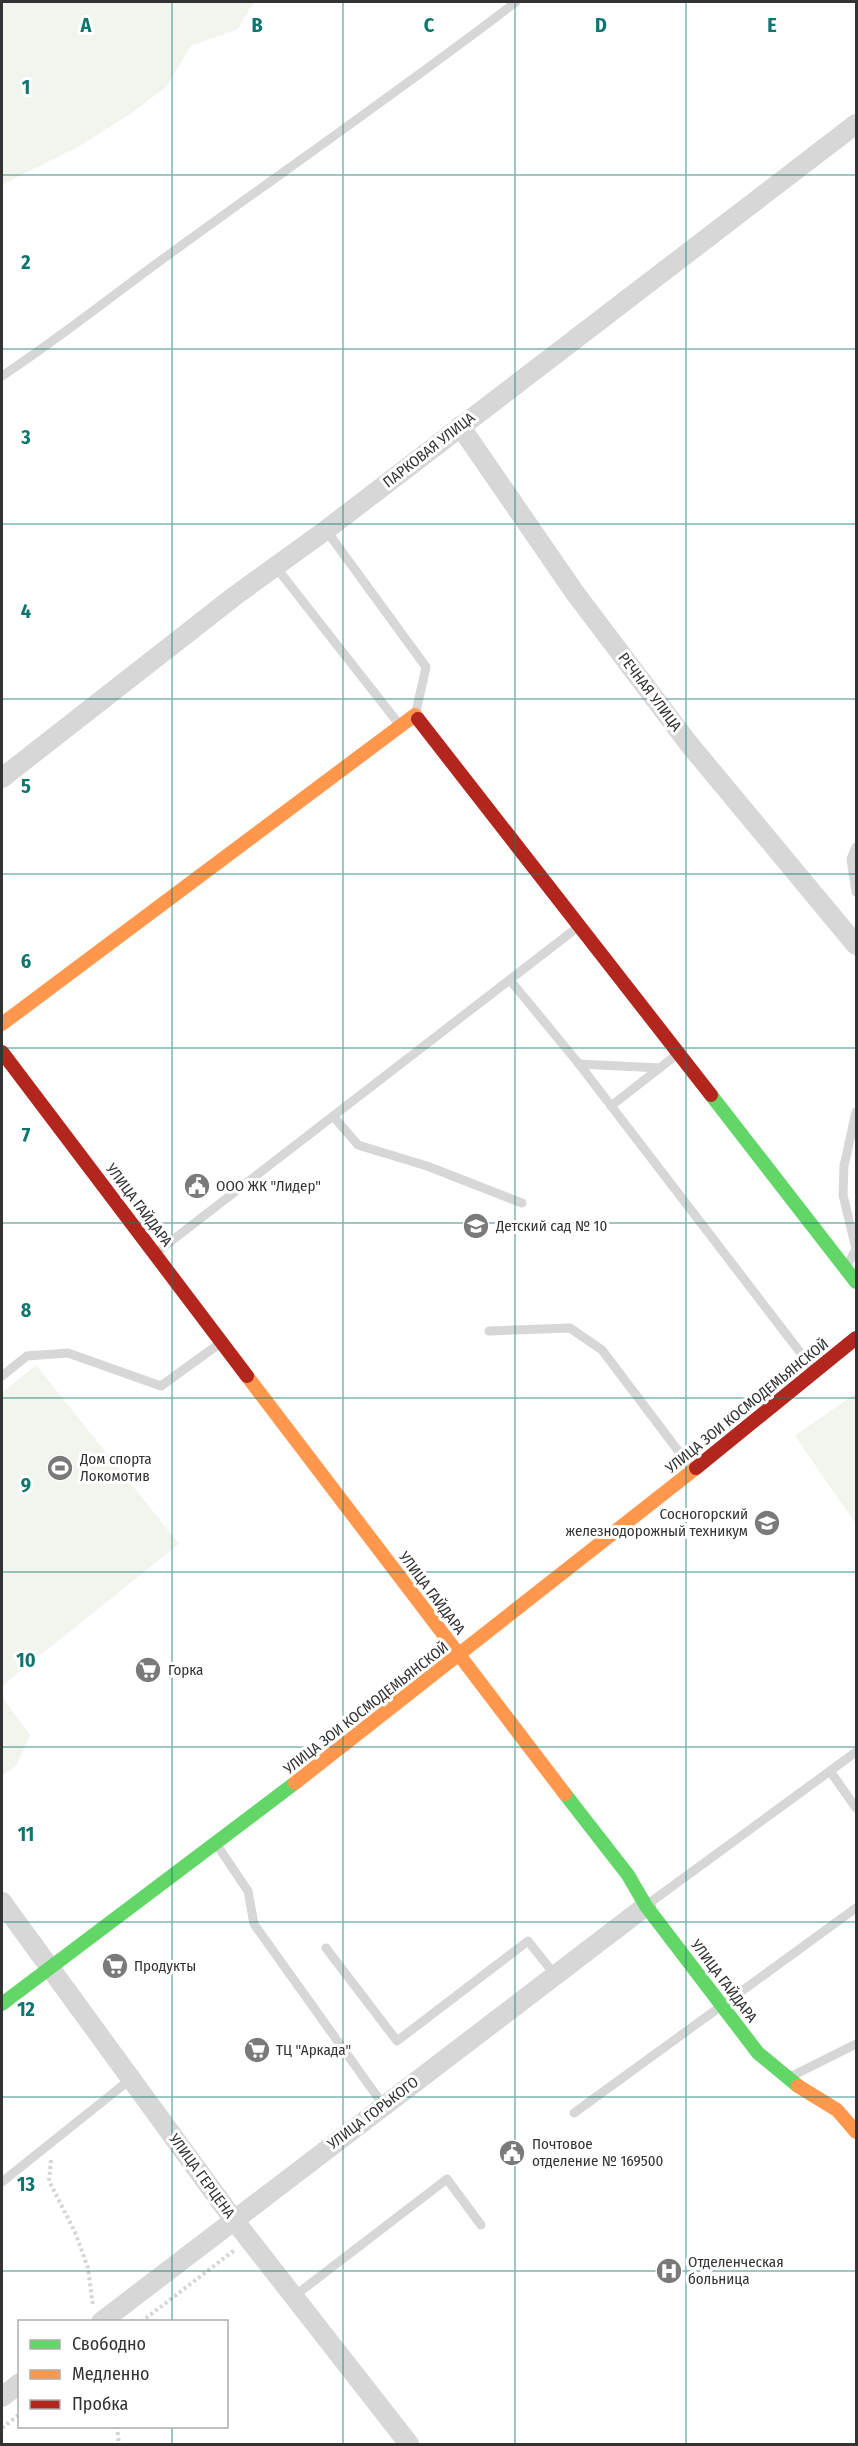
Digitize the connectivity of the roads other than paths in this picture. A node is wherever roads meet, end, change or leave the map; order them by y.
1 (516, 2) edge
2 (856, 124) edge
3 (2, 376) edge
4 (460, 426) junction
5 (326, 530) junction
6 (275, 566) junction
7 (415, 715) junction
8 (400, 726) junction
9 (2, 777) edge
10 (856, 847) edge
11 (856, 892) edge
12 (580, 926) junction
13 (856, 945) edge
14 (510, 980) junction
15 (2, 1024) edge
16 (2, 1052) edge
17 (679, 1053) junction
18 (579, 1064) junction
19 (660, 1068) junction
20 (611, 1106) junction
21 (856, 1112) edge
22 (333, 1116) junction
23 (522, 1203) dead end
24 (155, 1253) junction
25 (846, 1268) junction
26 (856, 1282) edge
27 (489, 1331) dead end
28 (856, 1338) edge
29 (222, 1341) junction
30 (815, 1372) junction
31 (2, 1376) edge
32 (694, 1471) junction
33 (459, 1657) junction
34 (856, 1752) edge
35 (830, 1771) junction
36 (856, 1808) edge
37 (217, 1845) junction
38 (2, 1902) edge
39 (646, 1906) junction
40 (856, 1908) edge
41 (326, 1948) dead end
42 (51, 1968) junction
43 (555, 1975) junction
44 (2, 2004) edge
45 (722, 2006) junction
46 (856, 2044) edge
47 (132, 2079) junction
48 (787, 2079) junction
49 (384, 2106) junction
50 (574, 2113) dead end
51 (856, 2132) edge
52 (2, 2182) edge
53 (234, 2220) junction
54 (481, 2225) dead end
55 (294, 2297) junction
56 (97, 2316) edge
57 (18, 2385) edge
58 (2, 2397) edge
59 (409, 2445) edge

1 - 3 lane
2 - 4 street, ПАРКОВАЯ УЛИЦА
4 - 5 street, ПАРКОВАЯ УЛИЦА
4 - 13 street, РЕЧНАЯ УЛИЦА
5 - 6 street, ПАРКОВАЯ УЛИЦА
5 - 7 lane
6 - 8 lane
6 - 9 street, ПАРКОВАЯ УЛИЦА
7 - 8 street
7 - 12 street
8 - 15 street
10 - 11 lane
12 - 14 lane
12 - 17 street
14 - 18 lane
14 - 22 lane
16 - 24 street, УЛИЦА ГАЙДАРА
17 - 19 lane
17 - 25 street
18 - 19 lane
18 - 20 lane
19 - 20 lane
20 - 30 lane
21 - 25 lane
22 - 23 lane
22 - 24 lane
24 - 29 street, УЛИЦА ГАЙДАРА
25 - 26 street
27 - 32 lane
28 - 30 street, УЛИЦА ЗОИ КОСМОДЕМЬЯНСКОЙ
29 - 31 lane
29 - 33 street, УЛИЦА ГАЙДАРА
30 - 32 street, УЛИЦА ЗОИ КОСМОДЕМЬЯНСКОЙ
32 - 33 street, УЛИЦА ЗОИ КОСМОДЕМЬЯНСКОЙ
33 - 37 street, УЛИЦА ЗОИ КОСМОДЕМЬЯНСКОЙ
33 - 39 street, УЛИЦА ГАЙДАРА
34 - 35 lane
35 - 36 lane
35 - 39 lane
37 - 42 street, УЛИЦА ЗОИ КОСМОДЕМЬЯНСКОЙ
37 - 49 lane
38 - 42 street, УЛИЦА ГЕРЦЕНА
39 - 43 street, УЛИЦА ГОРЬКОГО
39 - 45 street, УЛИЦА ГАЙДАРА
40 - 45 lane
41 - 43 lane
42 - 44 street, УЛИЦА ЗОИ КОСМОДЕМЬЯНСКОЙ
42 - 47 street, УЛИЦА ГЕРЦЕНА
43 - 49 street, УЛИЦА ГОРЬКОГО
45 - 48 street, УЛИЦА ГАЙДАРА
45 - 50 lane
46 - 48 lane
47 - 52 lane
47 - 53 street, УЛИЦА ГЕРЦЕНА
48 - 51 street, УЛИЦА ГАЙДАРА
49 - 53 street, УЛИЦА ГОРЬКОГО
53 - 55 street, УЛИЦА ГЕРЦЕНА
53 - 56 street, УЛИЦА ГОРЬКОГО
54 - 55 lane
55 - 59 street, УЛИЦА ГЕРЦЕНА
57 - 58 street

